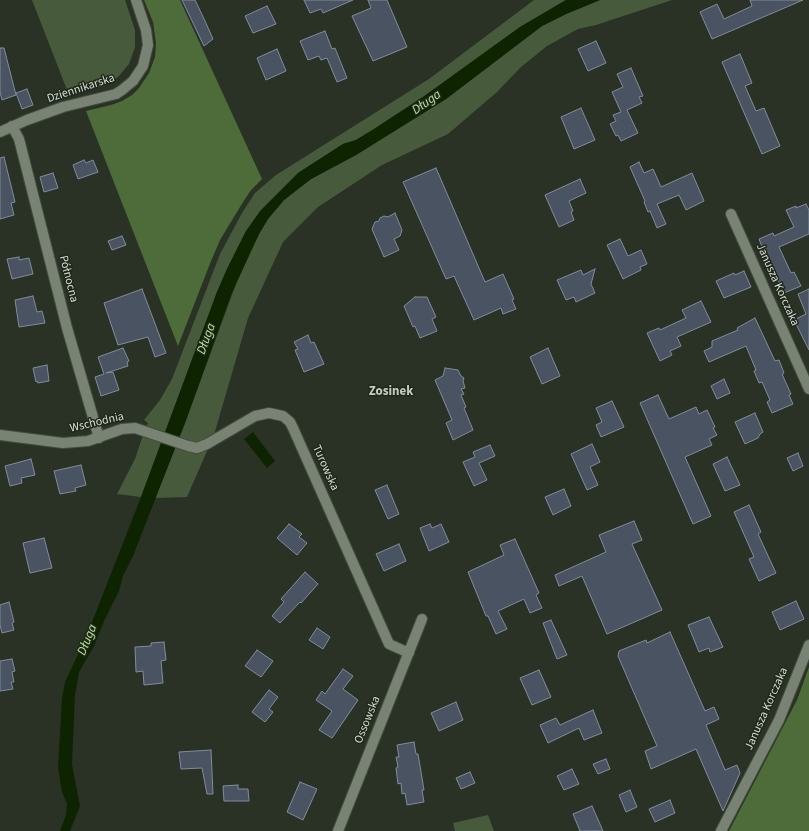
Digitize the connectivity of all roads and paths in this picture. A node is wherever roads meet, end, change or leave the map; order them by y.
1 (136, 0) edge
2 (12, 126) junction
3 (0, 132) edge
4 (731, 214) dead end
5 (809, 389) edge
6 (152, 433) joint
7 (0, 435) edge
8 (99, 438) junction
9 (422, 619) dead end
10 (809, 645) edge
11 (409, 653) junction
12 (338, 831) edge
13 (721, 831) edge

1 - 2 street, Dziennikarska
2 - 3 street, Dziennikarska
2 - 8 street, Północna
4 - 5 street, Janusza Korczaka
6 - 8 street, Wschodnia
6 - 11 street, Turowska
7 - 8 street, Wschodnia
9 - 11 street, Ossowska
10 - 13 street, Janusza Korczaka
11 - 12 street, Ossowska

